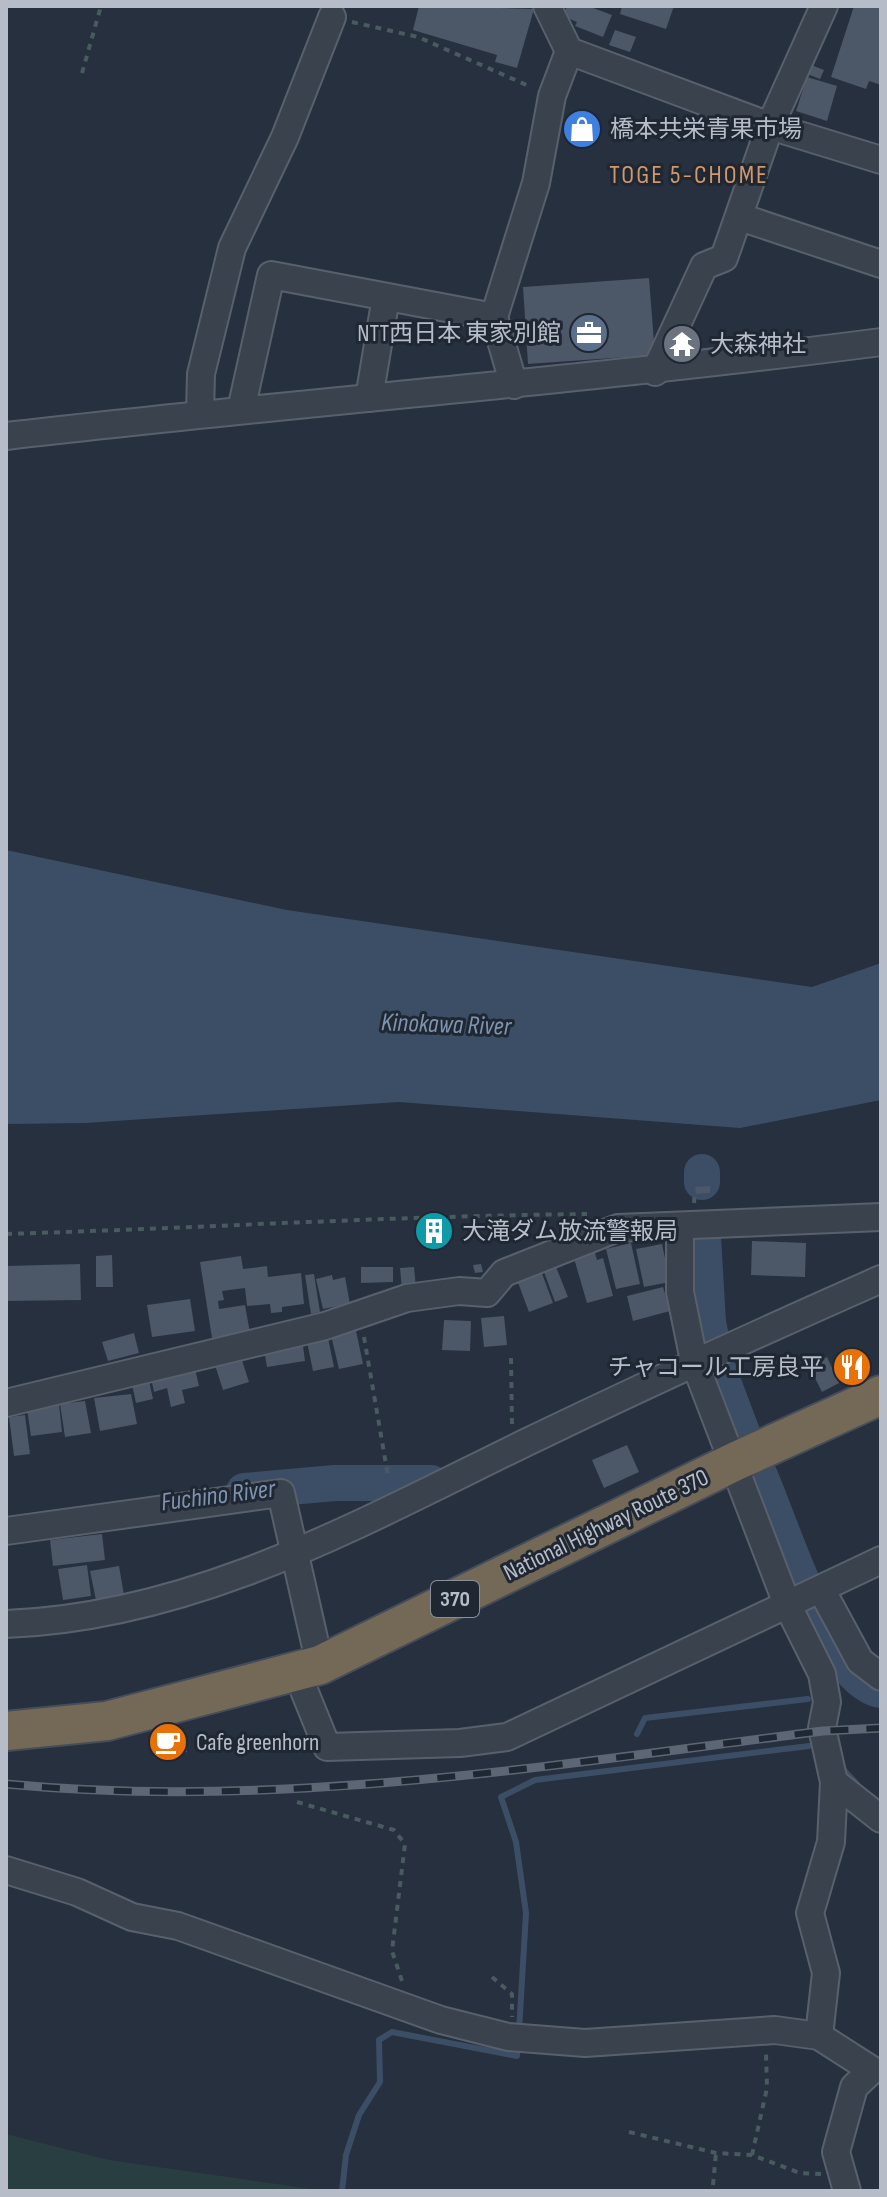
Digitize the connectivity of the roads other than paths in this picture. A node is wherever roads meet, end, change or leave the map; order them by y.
1 (547, 6) edge
2 (824, 6) edge
3 (332, 17) road end
4 (569, 51) junction
5 (770, 126) junction
6 (881, 160) edge
7 (740, 217) junction
8 (881, 264) edge
9 (386, 297) junction
10 (494, 317) junction
11 (881, 342) edge
12 (655, 372) junction
13 (514, 385) junction
14 (369, 398) junction
15 (241, 410) junction
16 (200, 413) junction
17 (6, 436) edge
18 (881, 1217) edge
19 (680, 1227) junction
20 (881, 1279) edge
21 (708, 1355) junction
22 (881, 1395) edge
23 (6, 1403) edge
24 (736, 1461) junction
25 (6, 1531) edge
26 (293, 1554) junction
27 (881, 1560) edge
28 (806, 1596) junction
29 (6, 1624) edge
30 (308, 1669) junction
31 (881, 1677) edge
32 (6, 1731) edge
33 (834, 1782) junction
34 (881, 1819) edge
35 (6, 1870) edge
36 (819, 2036) junction
37 (845, 2184) edge

1 - 4 street
2 - 5 street
3 - 16 street
4 - 5 street
4 - 10 street
5 - 6 street
5 - 7 street
7 - 8 street
7 - 12 street
9 - 10 street
9 - 14 street
9 - 15 street
10 - 13 street
11 - 12 street
12 - 13 street
13 - 14 street
14 - 15 street
15 - 16 street
16 - 17 street
18 - 19 street
19 - 21 street
19 - 23 street
20 - 21 street
21 - 24 street
21 - 26 street
22 - 24 highway, National Highway Route 370 / 370
24 - 28 street
24 - 30 highway, National Highway Route 370 / 370
25 - 26 street
26 - 29 street
26 - 30 street
27 - 28 street
28 - 30 street
28 - 31 street
28 - 33 street
30 - 32 highway, National Highway Route 370 / 370
33 - 34 street
33 - 36 street
35 - 36 street
36 - 37 street

